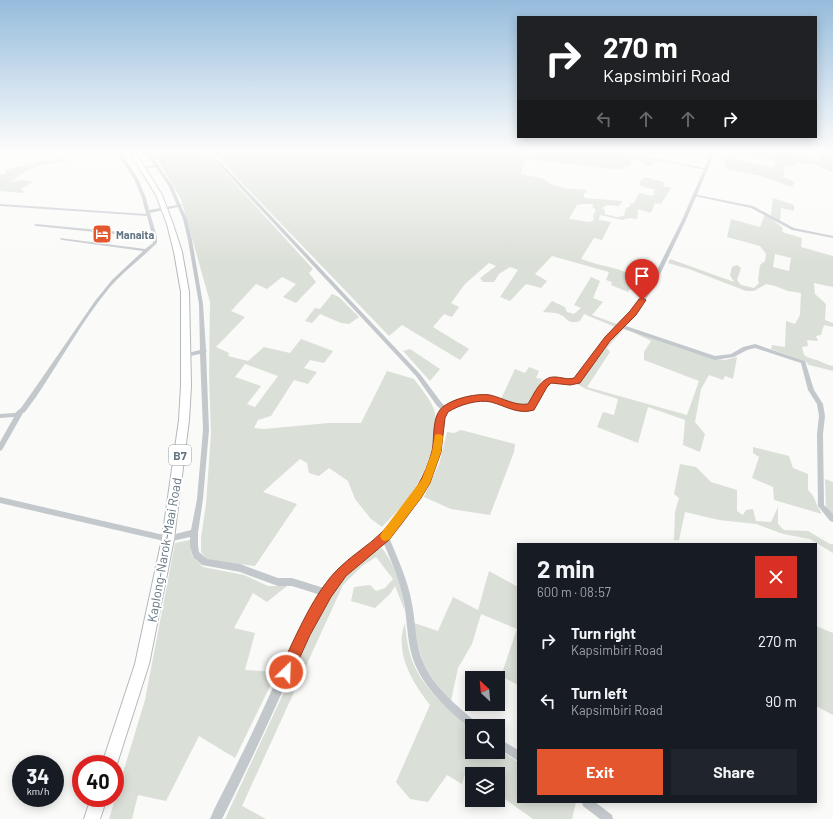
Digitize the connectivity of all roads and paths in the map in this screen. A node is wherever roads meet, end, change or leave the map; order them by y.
1 (140, 188) edge
2 (155, 188) edge
3 (172, 188) edge
4 (243, 188) edge
5 (698, 188) edge
6 (694, 196) junction
7 (0, 205) edge
8 (180, 205) junction
9 (164, 208) junction
10 (148, 214) junction
11 (36, 225) dead end
12 (155, 237) junction
13 (833, 237) edge
14 (62, 239) dead end
15 (191, 249) junction
16 (145, 250) junction
17 (178, 252) junction
18 (620, 326) junction
19 (204, 351) junction
20 (186, 355) junction
21 (445, 409) junction
22 (20, 413) junction
23 (0, 416) edge
24 (0, 448) edge
25 (0, 500) edge
26 (833, 519) edge
27 (194, 533) junction
28 (385, 537) junction
29 (168, 539) junction
30 (327, 592) junction
31 (466, 719) edge
32 (505, 748) edge
33 (113, 755) edge
34 (517, 755) edge
35 (588, 803) edge
36 (96, 807) edge
37 (92, 819) edge
38 (216, 819) edge
39 (608, 819) edge

1 - 10 street
2 - 9 highway, Kaplong-Narok-Maai Road / B7
3 - 8 street
4 - 21 street
5 - 6 street
6 - 13 street
6 - 18 street
7 - 10 street
8 - 9 street
8 - 15 street
9 - 10 street
9 - 17 highway, Kaplong-Narok-Maai Road / B7
10 - 12 street
11 - 12 street
12 - 16 street
14 - 16 street
15 - 17 street
15 - 19 street
16 - 22 street
17 - 20 highway, Kaplong-Narok-Maai Road / B7
18 - 21 street
18 - 26 street
19 - 20 street
19 - 27 street
20 - 29 highway, Kaplong-Narok-Maai Road / B7
21 - 28 street
22 - 23 street
22 - 24 street
25 - 29 street
27 - 29 street
27 - 30 street
28 - 30 street
28 - 31 street
29 - 33 highway, Kaplong-Narok-Maai Road / B7
30 - 38 street
32 - 34 street
35 - 39 street
36 - 37 highway

